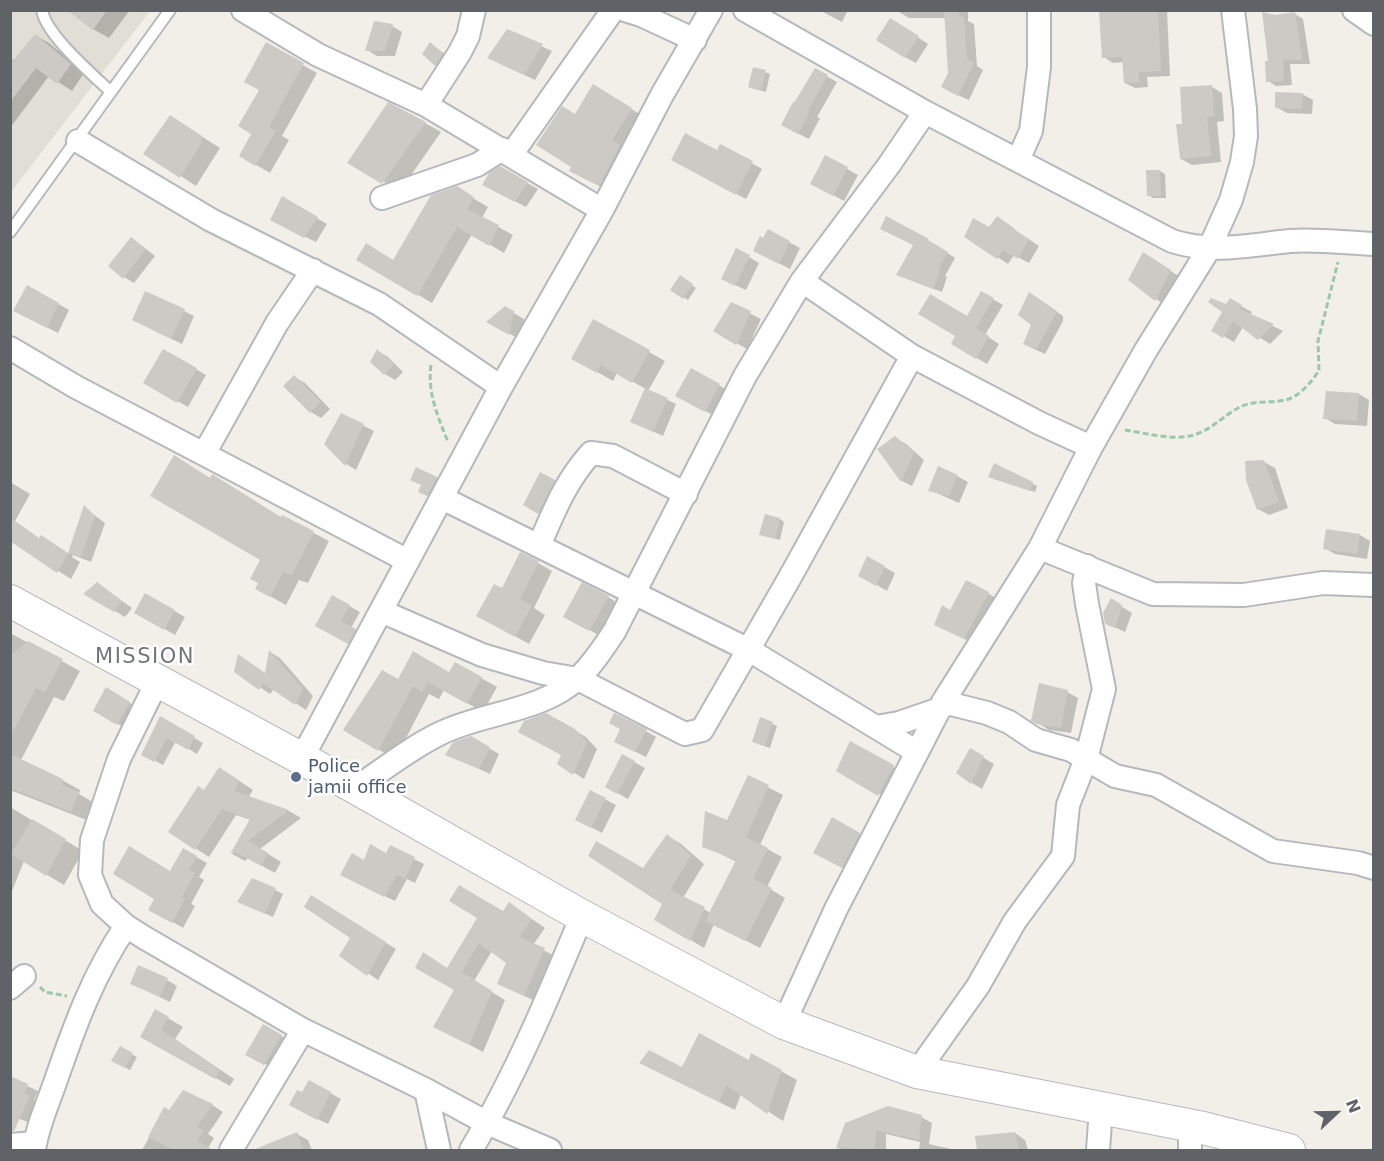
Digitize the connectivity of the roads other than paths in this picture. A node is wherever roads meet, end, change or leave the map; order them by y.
1 (42, 10) edge
2 (170, 10) edge
3 (243, 10) edge
4 (474, 10) edge
5 (613, 10) edge
6 (625, 10) edge
7 (711, 10) edge
8 (746, 10) edge
9 (1039, 10) edge
10 (1233, 10) edge
11 (1354, 10) edge
12 (1374, 24) edge
13 (695, 40) junction
14 (111, 92) junction
15 (426, 105) junction
16 (925, 111) junction
17 (78, 141) junction
18 (507, 152) junction
19 (1018, 160) junction
20 (382, 198) dead end
21 (602, 210) junction
22 (10, 232) edge
23 (1374, 244) edge
24 (1209, 249) junction
25 (313, 270) junction
26 (802, 280) junction
27 (10, 348) edge
28 (912, 356) junction
29 (501, 387) junction
30 (1096, 438) junction
31 (204, 454) junction
32 (686, 494) junction
33 (442, 498) junction
34 (538, 546) junction
35 (1040, 548) junction
36 (408, 561) junction
37 (1087, 566) junction
38 (1374, 585) edge
39 (635, 594) junction
40 (10, 601) edge
41 (381, 611) junction
42 (749, 650) junction
43 (578, 679) junction
44 (157, 682) junction
45 (942, 706) junction
46 (876, 727) junction
47 (917, 752) junction
48 (302, 759) junction
49 (1086, 759) junction
50 (356, 788) junction
51 (1374, 868) edge
52 (582, 916) junction
53 (126, 926) junction
54 (784, 1023) junction
55 (303, 1030) junction
56 (917, 1072) junction
57 (426, 1090) junction
58 (1101, 1108) junction
59 (487, 1123) junction
60 (1190, 1138) edge
61 (10, 1145) edge
62 (34, 1147) edge
63 (237, 1147) edge
64 (439, 1150) edge
65 (471, 1150) edge
66 (550, 1150) edge
67 (1098, 1150) edge
68 (1289, 1150) edge

1 - 14 lane
2 - 14 lane
3 - 15 street
4 - 15 street
5 - 18 street
6 - 13 street
7 - 13 street
8 - 16 street
9 - 19 street
10 - 24 street
11 - 12 street
13 - 21 street
14 - 17 lane
15 - 18 street
16 - 19 street
16 - 26 street
17 - 22 lane
17 - 25 street
18 - 20 street
18 - 21 street
19 - 24 street
21 - 29 street
23 - 24 street
24 - 30 street
25 - 29 street
25 - 31 street
26 - 28 street
26 - 32 street
27 - 31 street
28 - 30 street
28 - 42 street
29 - 33 street
30 - 35 street
31 - 36 street
32 - 34 street
32 - 39 street
33 - 34 street
33 - 36 street
34 - 39 street
35 - 37 street
35 - 45 street
36 - 41 street
37 - 38 street
37 - 49 street
39 - 42 street
39 - 43 street
40 - 44 main road
41 - 43 street
41 - 48 street
42 - 43 street
42 - 46 street
43 - 50 street
44 - 48 main road
44 - 53 street
45 - 46 street
45 - 47 street
45 - 49 street
46 - 47 street
47 - 54 street
48 - 50 main road
49 - 51 street
49 - 56 street
50 - 52 main road
52 - 54 main road
52 - 59 street
53 - 55 street
53 - 62 street
54 - 56 main road
55 - 57 street
55 - 63 street
56 - 58 main road
57 - 59 street
57 - 64 street
58 - 60 main road
58 - 67 street
59 - 65 street
59 - 66 street
60 - 68 main road
61 - 62 street

